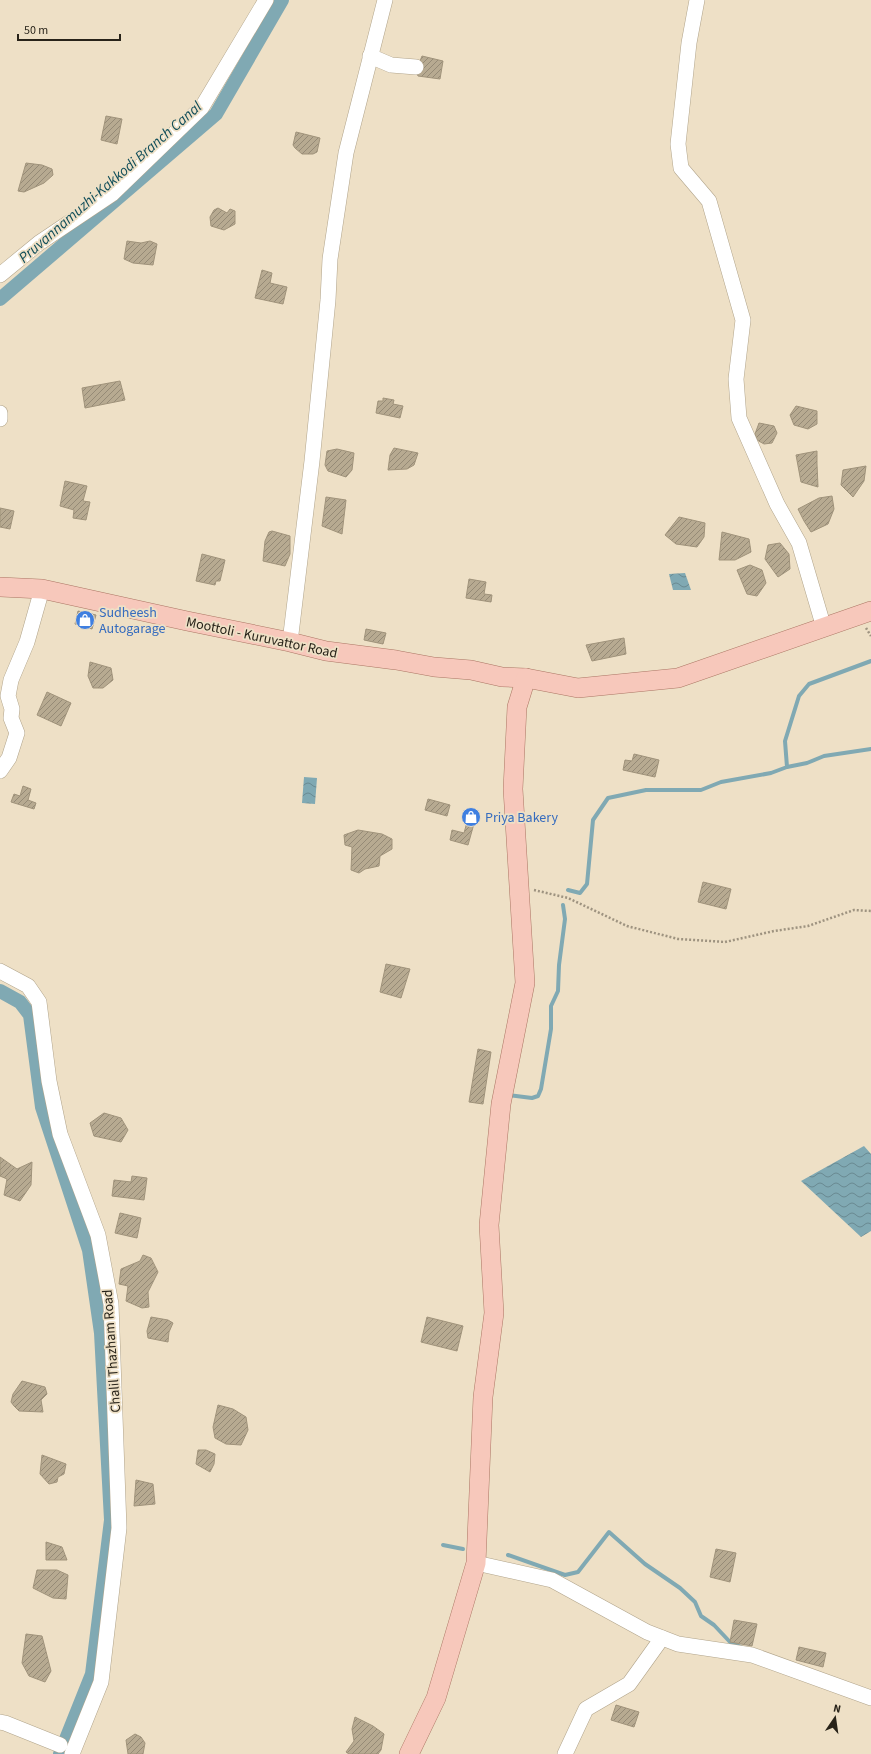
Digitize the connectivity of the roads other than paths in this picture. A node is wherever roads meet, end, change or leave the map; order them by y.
1 (266, 0) edge
2 (385, 0) edge
3 (697, 0) edge
4 (370, 56) junction
5 (416, 67) dead end
6 (0, 275) edge
7 (0, 413) edge
8 (0, 419) edge
9 (0, 587) edge
10 (42, 589) junction
11 (871, 611) edge
12 (824, 628) junction
13 (290, 642) junction
14 (526, 678) junction
15 (0, 771) edge
16 (0, 972) edge
17 (476, 1563) junction
18 (662, 1638) junction
19 (871, 1698) edge
20 (0, 1722) edge
21 (66, 1750) edge
22 (409, 1754) edge
23 (565, 1754) edge

1 - 6 street
2 - 4 street
3 - 12 street
4 - 5 street
4 - 13 street
7 - 8 street
9 - 10 main road, Moottoli - Kuruvattor Road
10 - 13 main road, Moottoli - Kuruvattor Road
10 - 15 street
11 - 12 main road, Moottoli - Kuruvattor Road
12 - 14 main road, Moottoli - Kuruvattor Road
13 - 14 main road, Moottoli - Kuruvattor Road
14 - 17 main road
16 - 21 street, Chalil Thazham Road
17 - 18 street
17 - 22 main road
18 - 19 street
18 - 23 street
20 - 21 street

